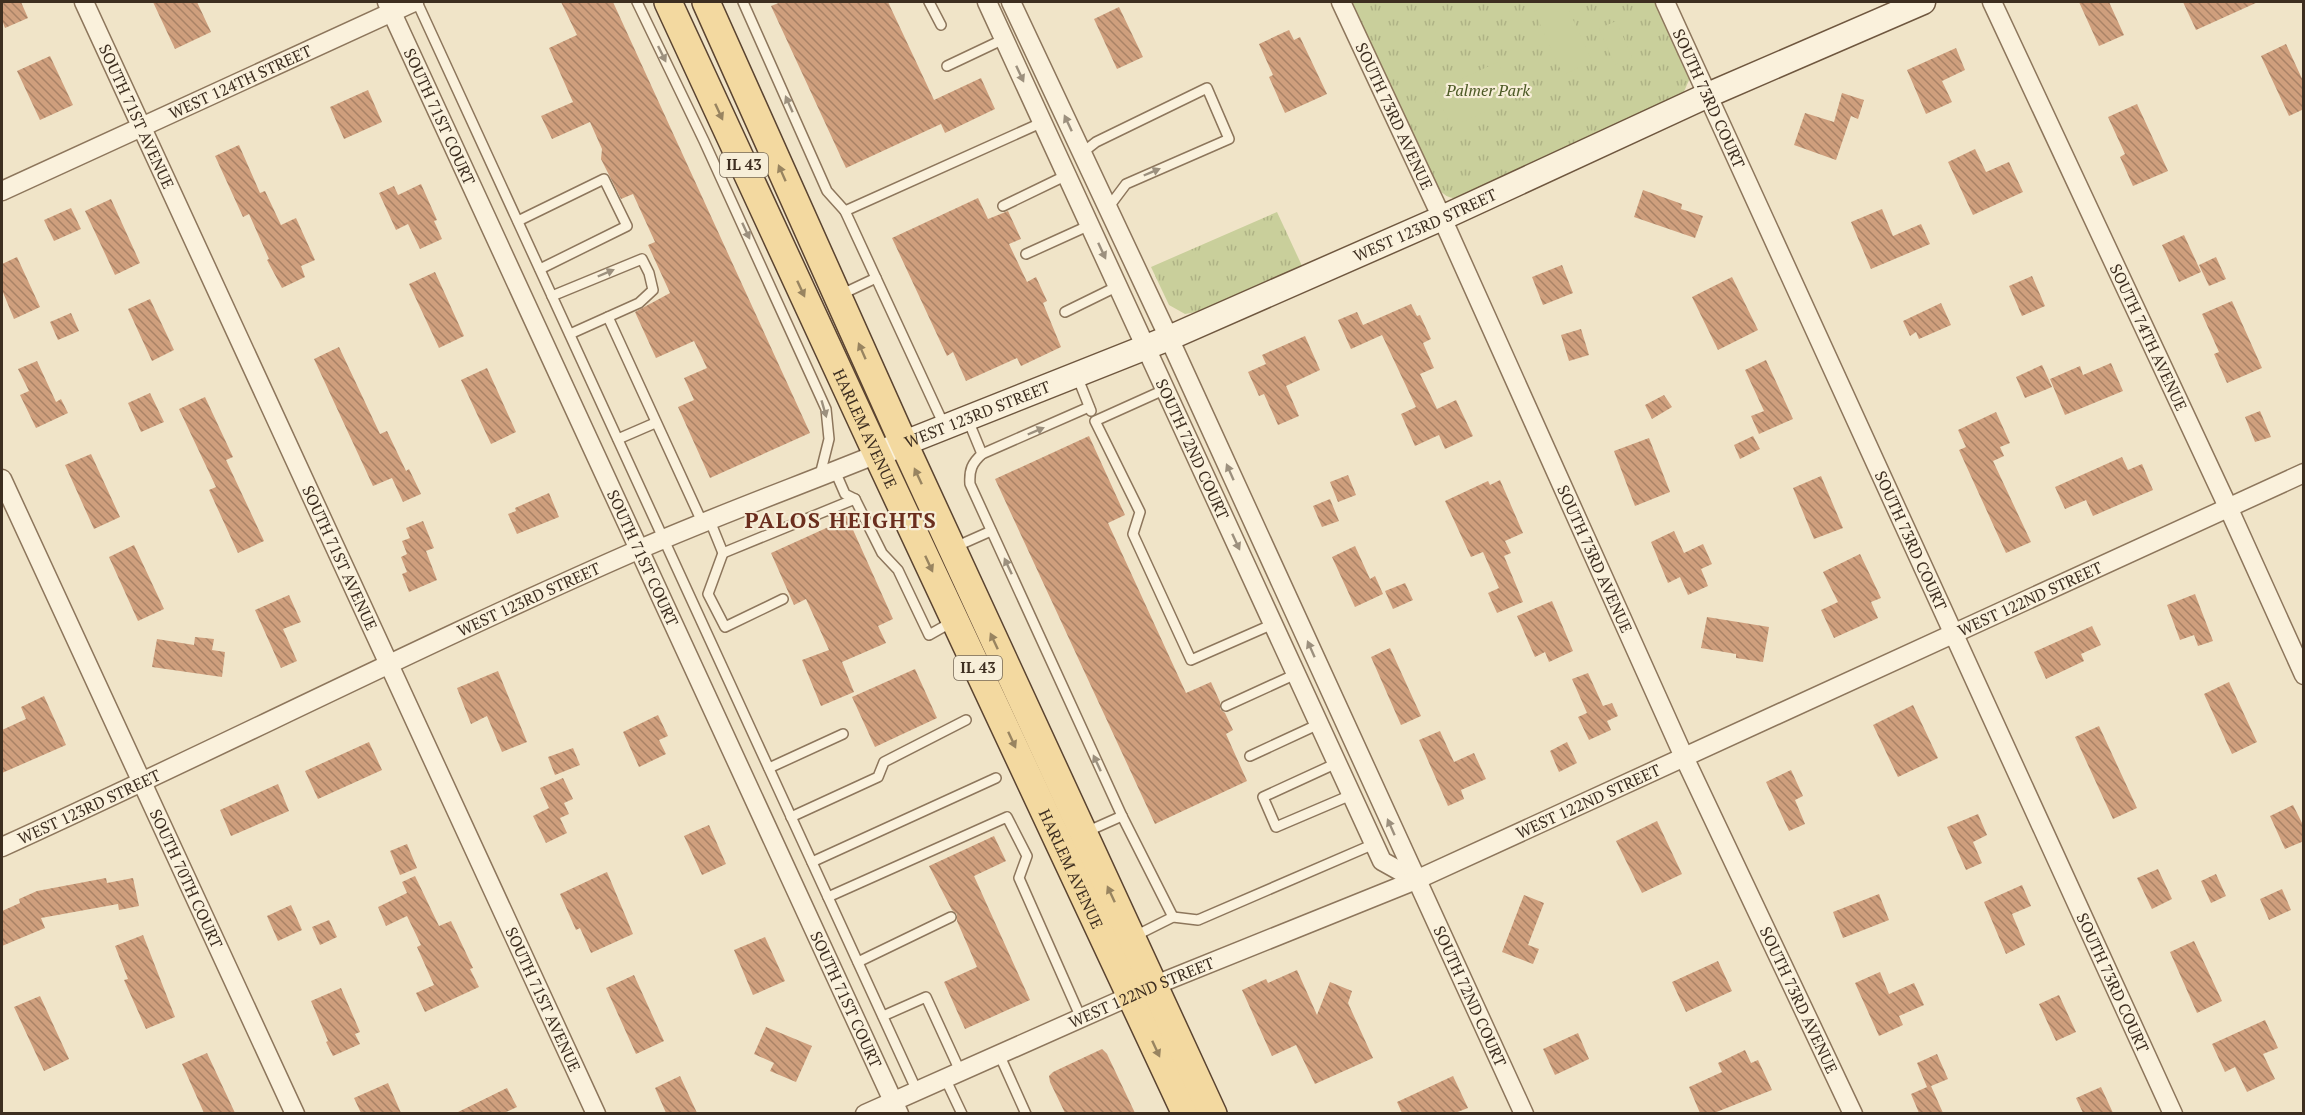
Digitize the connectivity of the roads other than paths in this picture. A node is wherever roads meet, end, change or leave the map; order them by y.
1 (84, 2) edge
2 (416, 2) edge
3 (637, 2) edge
4 (668, 2) edge
5 (706, 2) edge
6 (743, 2) edge
7 (930, 2) edge
8 (987, 2) edge
9 (1011, 2) edge
10 (1341, 2) edge
11 (1665, 2) edge
12 (1923, 2) edge
13 (1992, 2) edge
14 (389, 7) edge
15 (940, 25) dead end
16 (1004, 39) junction
17 (946, 66) dead end
18 (689, 79) junction
19 (1708, 96) junction
20 (1042, 122) junction
21 (141, 127) junction
22 (1085, 160) junction
23 (1067, 175) junction
24 (2, 191) edge
25 (1003, 206) dead end
26 (1108, 208) junction
27 (845, 211) junction
28 (1442, 219) junction
29 (518, 221) junction
30 (1090, 225) junction
31 (1026, 254) dead end
32 (540, 269) junction
33 (876, 278) junction
34 (1118, 286) junction
35 (552, 296) junction
36 (837, 296) junction
37 (1065, 312) dead end
38 (608, 316) junction
39 (570, 334) junction
40 (1169, 338) junction
41 (1147, 347) junction
42 (1076, 375) junction
43 (1166, 389) junction
44 (1089, 407) junction
45 (1095, 421) junction
46 (956, 422) junction
47 (655, 423) junction
48 (618, 439) junction
49 (903, 442) junction
50 (877, 454) junction
51 (982, 454) junction
52 (2304, 473) edge
53 (828, 474) junction
54 (2, 479) edge
55 (855, 499) junction
56 (2228, 507) junction
57 (706, 522) junction
58 (991, 531) junction
59 (663, 540) junction
60 (951, 548) junction
61 (640, 549) junction
62 (723, 553) junction
63 (783, 599) dead end
64 (712, 604) junction
65 (696, 611) junction
66 (955, 620) junction
67 (1273, 624) junction
68 (1954, 633) junction
69 (389, 663) junction
70 (1296, 674) junction
71 (2304, 675) edge
72 (1227, 706) dead end
73 (966, 720) dead end
74 (1319, 724) junction
75 (843, 734) dead end
76 (1250, 756) dead end
77 (1684, 757) junction
78 (1337, 763) junction
79 (769, 768) junction
80 (996, 778) dead end
81 (142, 783) junction
82 (1351, 795) junction
83 (1122, 816) junction
84 (791, 817) junction
85 (1083, 833) junction
86 (1374, 844) junction
87 (2, 847) edge
88 (812, 862) junction
89 (1416, 880) junction
90 (828, 897) junction
91 (1173, 917) junction
92 (951, 918) dead end
93 (1131, 938) junction
94 (858, 962) junction
95 (1142, 991) junction
96 (883, 1016) junction
97 (1081, 1018) junction
98 (999, 1054) junction
99 (953, 1075) junction
100 (917, 1090) junction
101 (896, 1107) edge
102 (295, 1113) edge
103 (596, 1113) edge
104 (865, 1113) edge
105 (962, 1113) edge
106 (1026, 1113) edge
107 (1186, 1113) edge
108 (1213, 1113) edge
109 (1524, 1113) edge
110 (1852, 1113) edge
111 (2174, 1113) edge

1 - 21 street, SOUTH 71ST AVENUE
2 - 14 street, WEST 124TH STREET
2 - 29 lane, SOUTH 71ST COURT
3 -> 18 lane
4 - 18 main road, HARLEM AVENUE / IL 43
36 -> 5 main road, HARLEM AVENUE / IL 43
27 -> 6 lane
7 - 15 lane
8 - 16 street, SOUTH 72ND COURT
22 -> 9 street, SOUTH 72ND COURT
10 - 28 street, SOUTH 73RD AVENUE
11 - 19 street, SOUTH 73RD COURT
12 - 19 street, WEST 123RD STREET
13 - 56 street, SOUTH 74TH AVENUE
14 - 21 street, WEST 124TH STREET
14 - 61 street, SOUTH 71ST COURT
16 - 17 lane
16 -> 20 street, SOUTH 72ND COURT
18 -> 50 main road, HARLEM AVENUE / IL 43
18 -> 53 lane
19 - 28 street, WEST 123RD STREET
19 - 68 street, SOUTH 73RD COURT
20 - 23 street, SOUTH 72ND COURT
20 - 27 lane
21 - 24 street, WEST 124TH STREET
21 - 69 street, SOUTH 71ST AVENUE
22 - 23 street
22 - 26 street, SOUTH 72ND COURT
26 -> 22 lane
23 - 25 lane
23 - 30 street, SOUTH 72ND COURT
26 - 40 street, SOUTH 72ND COURT
27 - 33 lane
28 - 40 street, WEST 123RD STREET
28 - 77 street, SOUTH 73RD AVENUE
29 - 32 lane, SOUTH 71ST COURT
29 - 32 lane
30 - 31 lane
30 -> 34 street, SOUTH 72ND COURT
32 - 35 lane, SOUTH 71ST COURT
33 - 36 lane
33 - 46 lane
34 - 37 lane
34 - 41 street, SOUTH 72ND COURT
35 -> 38 lane
35 - 39 lane, SOUTH 71ST COURT
49 -> 36 main road, HARLEM AVENUE / IL 43
38 - 39 lane
38 - 47 lane
39 - 48 lane, SOUTH 71ST COURT
40 - 41 street, WEST 123RD STREET
89 -> 40 street, SOUTH 72ND COURT
41 - 42 street, WEST 123RD STREET
41 - 43 street, SOUTH 72ND COURT
42 - 44 lane
42 - 46 street, WEST 123RD STREET
43 - 45 lane
43 -> 67 street, SOUTH 72ND COURT
44 - 45 lane
51 -> 44 lane
45 - 67 lane
46 - 49 street, WEST 123RD STREET
46 - 51 lane
47 - 48 lane
47 - 57 lane
48 - 59 lane, SOUTH 71ST COURT
49 - 50 street, WEST 123RD STREET
60 -> 49 main road, HARLEM AVENUE / IL 43
50 - 53 street, WEST 123RD STREET
50 -> 66 main road, HARLEM AVENUE / IL 43
51 - 58 lane
52 - 56 street, WEST 122ND STREET
53 - 55 lane
53 - 57 street, WEST 123RD STREET
54 - 81 street, SOUTH 70TH COURT
55 - 62 lane
55 - 66 lane
56 - 68 street, WEST 122ND STREET
56 - 71 street, SOUTH 74TH AVENUE
57 - 59 street, WEST 123RD STREET
57 - 62 lane
58 - 60 lane
83 -> 58 lane
59 - 61 street, WEST 123RD STREET
59 - 65 lane, SOUTH 71ST COURT
85 -> 60 main road, HARLEM AVENUE / IL 43
61 - 69 street, WEST 123RD STREET
61 - 101 street, SOUTH 71ST COURT
62 - 64 lane
63 - 64 lane
64 - 65 lane
65 - 79 lane, SOUTH 71ST COURT
66 -> 95 main road, HARLEM AVENUE / IL 43
67 - 70 street, SOUTH 72ND COURT
68 - 77 street, WEST 122ND STREET
68 - 111 street, SOUTH 73RD COURT
69 - 81 street, WEST 123RD STREET
69 - 103 street, SOUTH 71ST AVENUE
70 - 72 lane
70 - 74 street, SOUTH 72ND COURT
73 - 84 lane
74 - 76 lane
74 - 78 street, SOUTH 72ND COURT
75 - 79 lane
77 - 89 street, WEST 122ND STREET
77 - 110 street, SOUTH 73RD AVENUE
78 - 82 street, SOUTH 72ND COURT
78 - 82 lane
79 - 84 lane, SOUTH 71ST COURT
80 - 88 lane
81 - 87 street, WEST 123RD STREET
81 - 102 street, SOUTH 70TH COURT
82 - 86 street, SOUTH 72ND COURT
83 - 85 lane
83 - 91 lane
84 - 88 lane, SOUTH 71ST COURT
93 -> 85 main road, HARLEM AVENUE / IL 43
86 - 89 street, SOUTH 72ND COURT
86 - 91 lane
88 - 90 lane, SOUTH 71ST COURT
89 - 95 street, WEST 122ND STREET
89 - 109 street, SOUTH 72ND COURT
90 - 94 lane, SOUTH 71ST COURT
90 - 97 lane
91 - 93 lane
92 - 94 lane
93 - 95 main road, HARLEM AVENUE / IL 43
94 - 96 lane, SOUTH 71ST COURT
95 - 97 street, WEST 122ND STREET
95 -> 107 main road, HARLEM AVENUE / IL 43
95 - 108 main road, HARLEM AVENUE / IL 43
96 - 99 lane
96 - 100 lane, SOUTH 71ST COURT
97 - 98 street, WEST 122ND STREET
98 - 99 street, WEST 122ND STREET
98 - 106 lane
99 - 100 street, WEST 122ND STREET
99 - 105 lane
100 - 101 street, WEST 122ND STREET
101 - 104 street, WEST 122ND STREET

